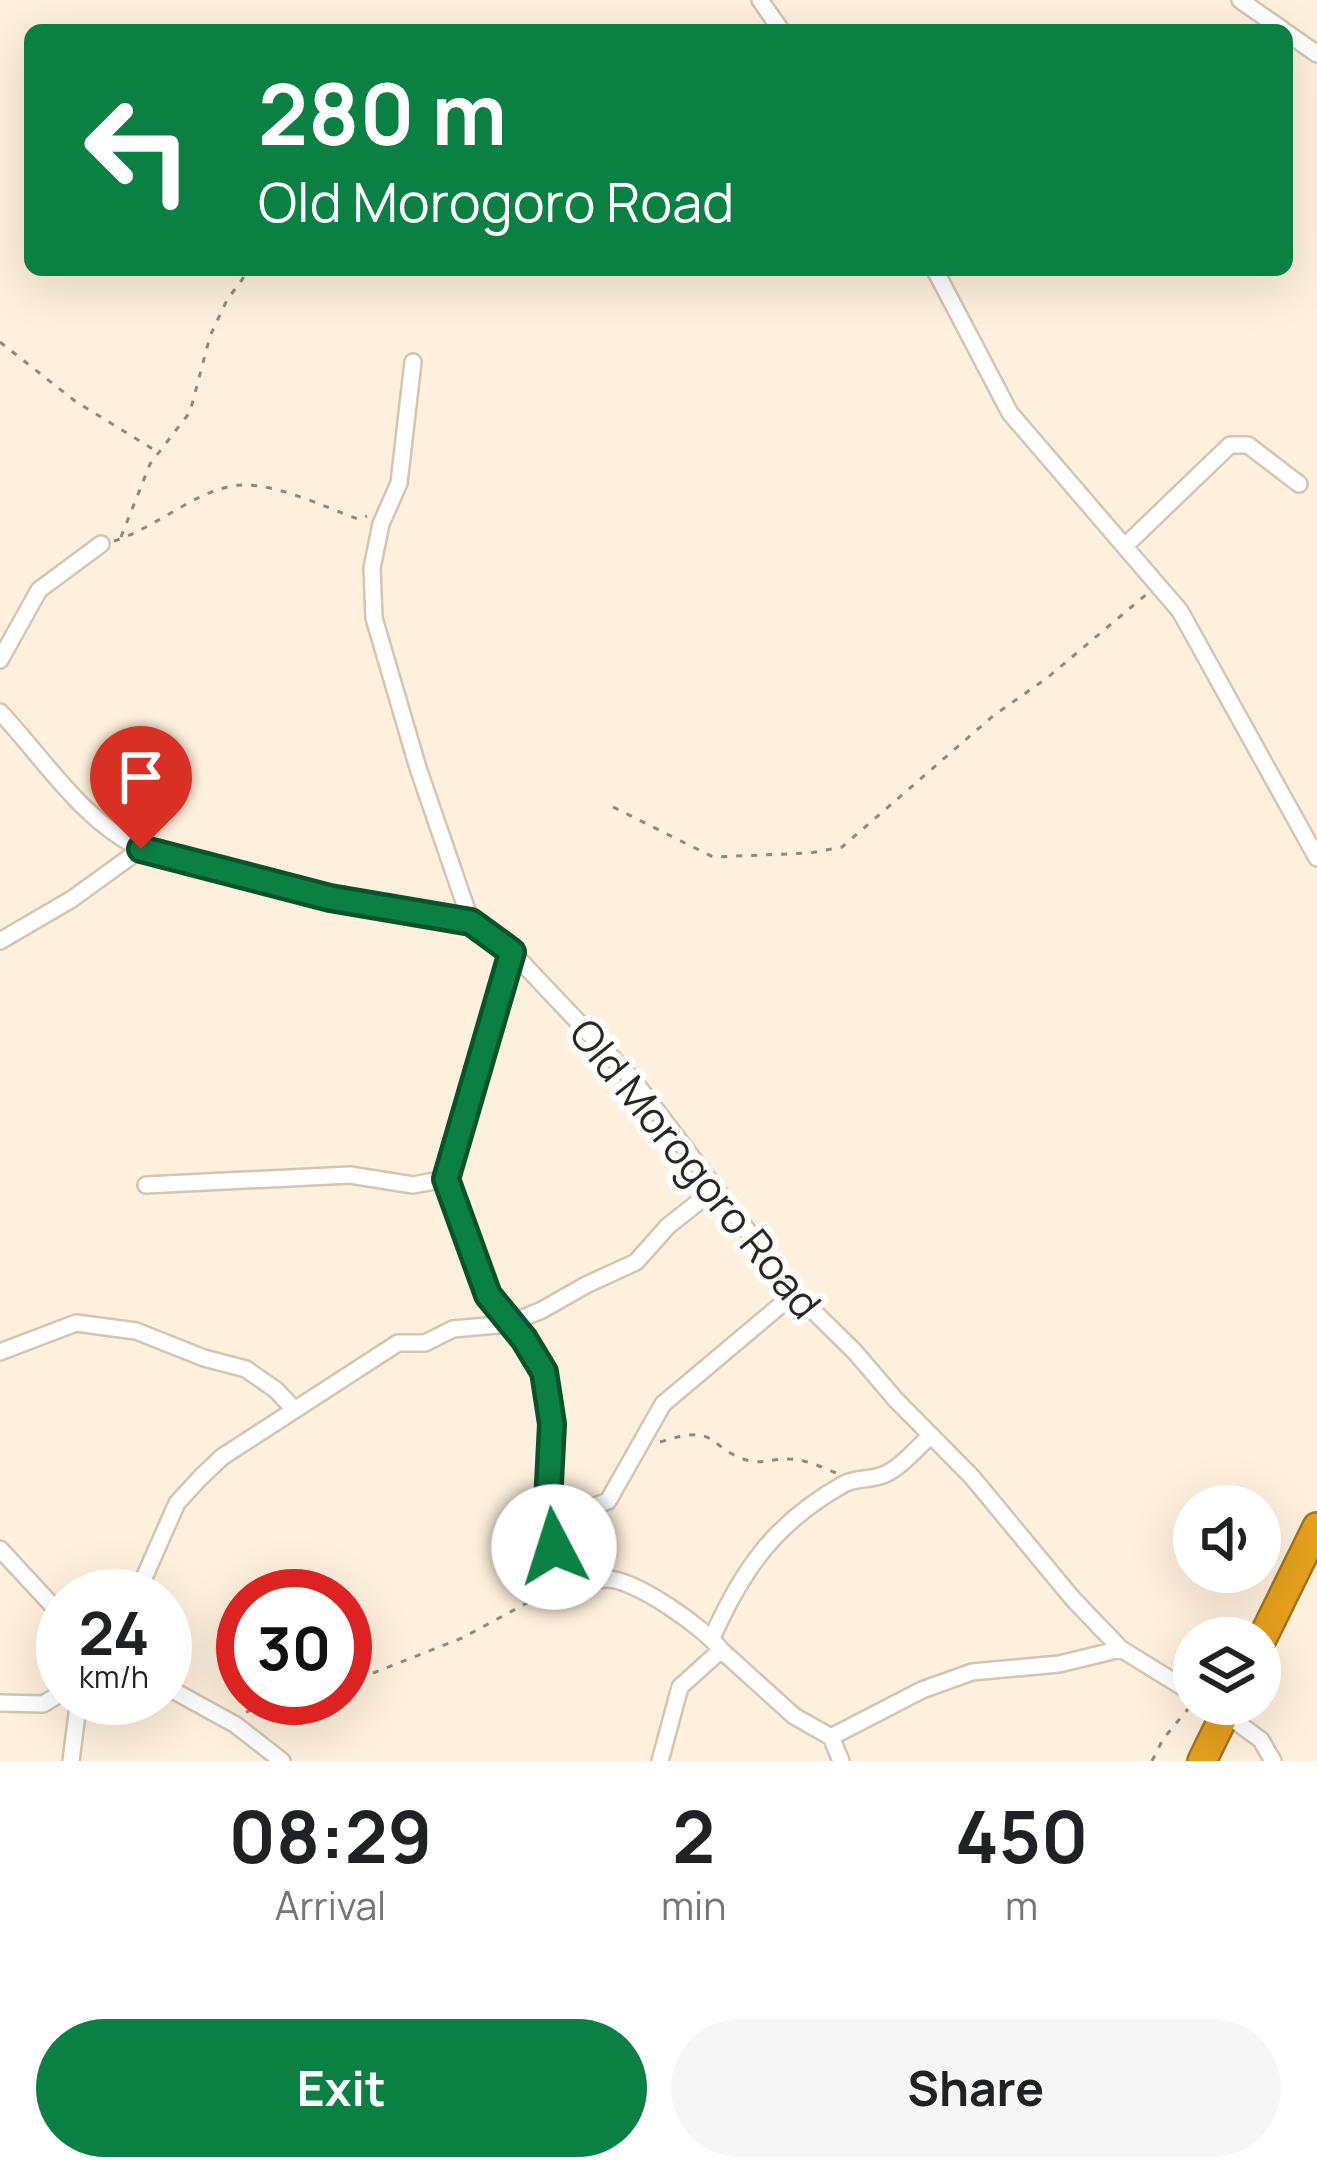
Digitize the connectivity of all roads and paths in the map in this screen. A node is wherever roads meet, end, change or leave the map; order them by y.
1 (1240, 0) edge
2 (1274, 24) edge
3 (245, 276) edge
4 (938, 276) edge
5 (0, 342) edge
6 (413, 362) dead end
7 (158, 452) junction
8 (1299, 484) dead end
9 (389, 504) junction
10 (121, 538) junction
11 (101, 544) joint
12 (1126, 544) junction
13 (1158, 584) junction
14 (0, 660) edge
15 (0, 712) edge
16 (614, 807) dead end
17 (141, 849) junction
18 (1317, 859) edge
19 (471, 922) junction
20 (0, 941) edge
21 (512, 952) junction
22 (446, 1179) junction
23 (146, 1185) dead end
24 (715, 1189) junction
25 (794, 1294) junction
26 (508, 1324) junction
27 (0, 1352) edge
28 (294, 1409) junction
29 (931, 1435) junction
30 (639, 1445) junction
31 (855, 1480) junction
32 (549, 1523) junction
33 (1317, 1527) edge
34 (0, 1549) edge
35 (148, 1569) edge
36 (564, 1583) junction
37 (36, 1588) edge
38 (1273, 1617) edge
39 (717, 1644) junction
40 (1121, 1648) junction
41 (372, 1673) edge
42 (1173, 1681) edge
43 (0, 1703) edge
44 (36, 1704) edge
45 (76, 1725) edge
46 (232, 1725) edge
47 (1176, 1725) edge
48 (1216, 1725) edge
49 (1244, 1725) edge
50 (831, 1737) junction
51 (71, 1761) edge
52 (282, 1761) edge
53 (660, 1761) edge
54 (841, 1761) edge
55 (1152, 1761) edge
56 (1202, 1761) edge
57 (1273, 1761) edge

1 - 2 street
3 - 7 path
4 - 12 street
5 - 7 path
6 - 9 street
7 - 10 path
8 - 12 street
9 - 10 path
9 - 19 street
10 - 11 path
11 - 14 street
12 - 13 street
13 - 16 path
13 - 18 street
15 - 17 street, Old Morogoro Road
17 - 19 street, Old Morogoro Road
17 - 20 street
19 - 21 street, Old Morogoro Road
21 - 22 street
21 - 24 street, Old Morogoro Road
22 - 23 street
22 - 26 street
24 - 25 street, Old Morogoro Road
24 - 26 street
25 - 29 street, Old Morogoro Road
25 - 30 street
26 - 28 street
26 - 32 street
27 - 28 street
28 - 35 street
29 - 31 street
29 - 40 street, Old Morogoro Road
30 - 31 path
30 - 32 street
31 - 39 street
32 - 36 street
33 - 38 highway
34 - 37 street
36 - 39 street
36 - 41 path
39 - 50 street
39 - 53 street
40 - 42 street, Old Morogoro Road
40 - 50 street
43 - 44 street
45 - 51 street
46 - 52 street
47 - 55 path
48 - 56 highway
49 - 57 street
50 - 54 street

